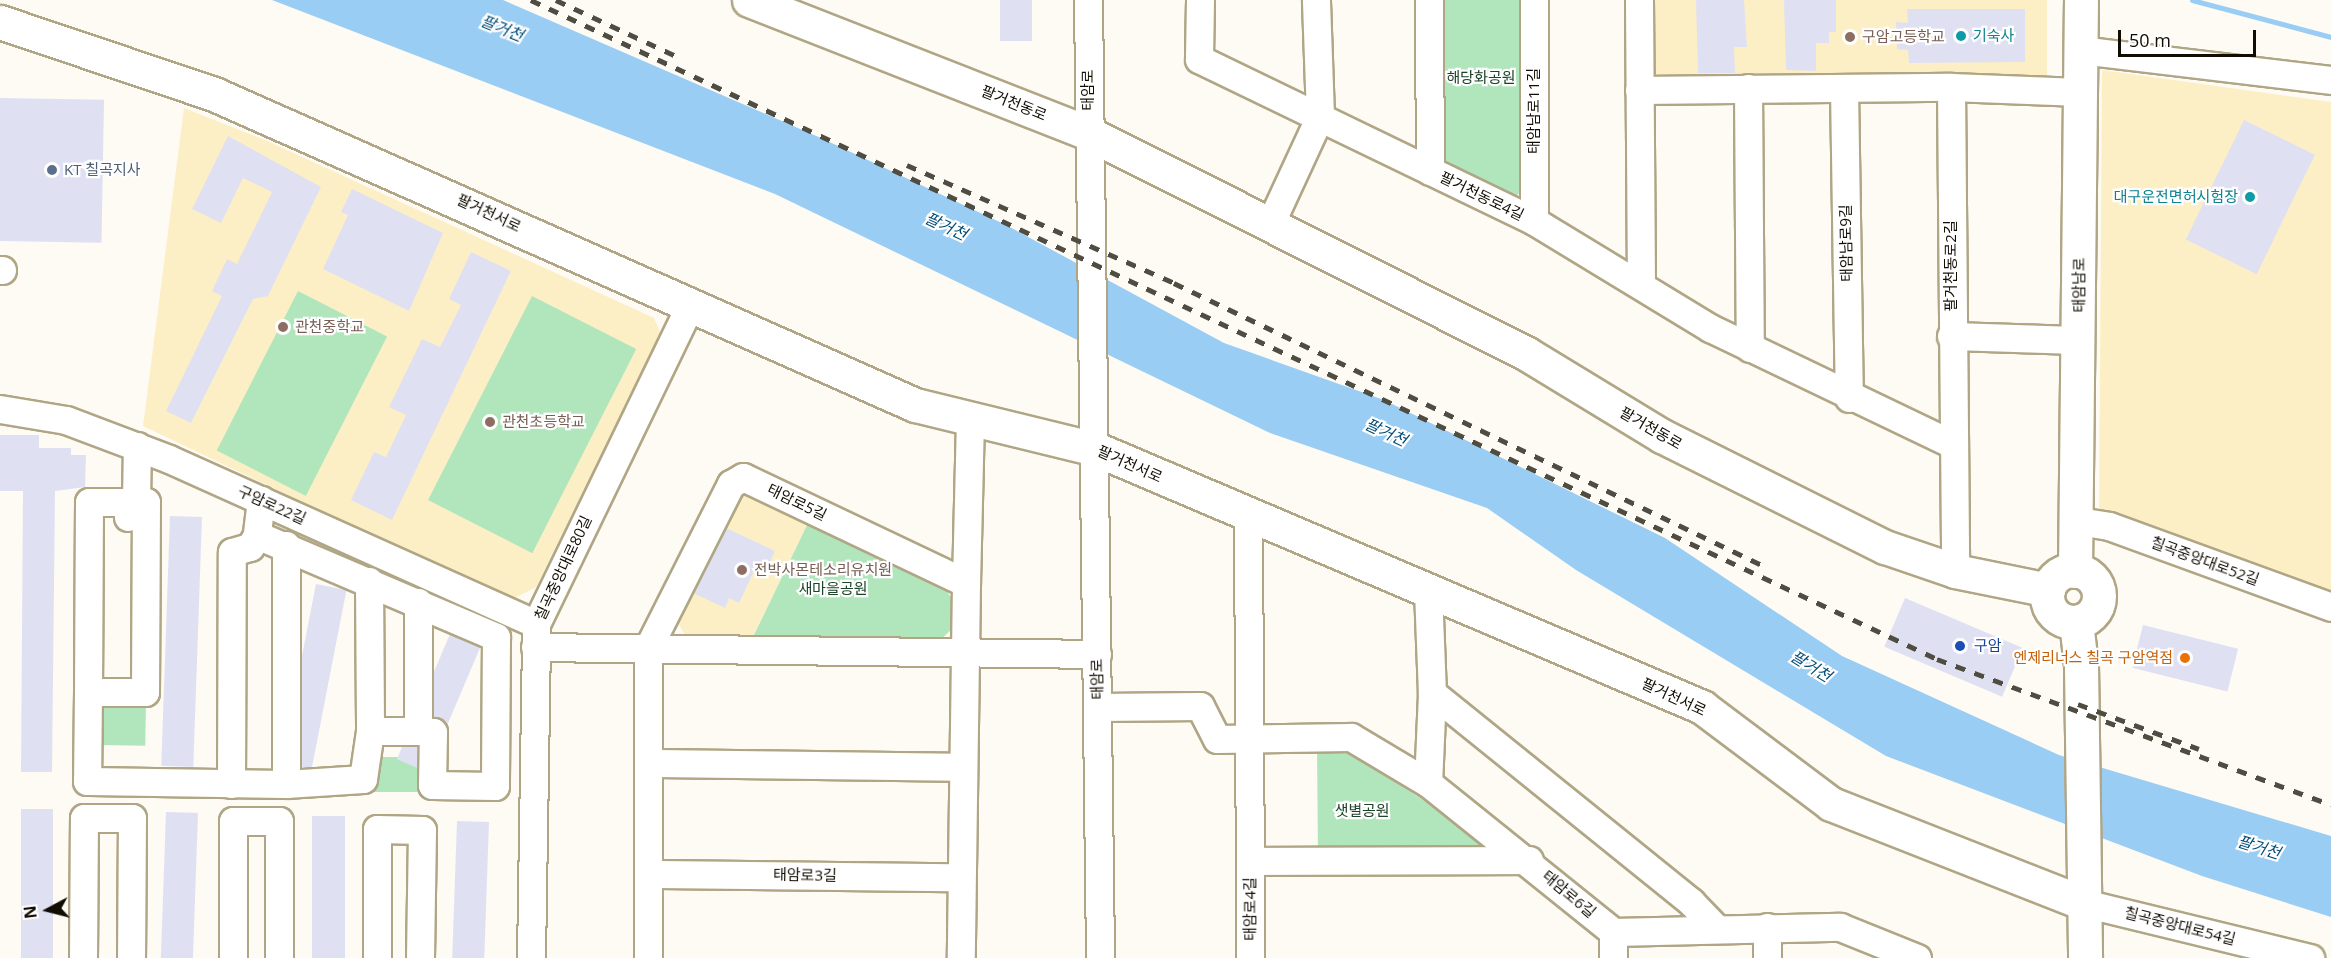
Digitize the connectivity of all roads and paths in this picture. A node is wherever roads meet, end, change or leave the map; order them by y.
1 (749, 0) edge
2 (1088, 0) edge
3 (1200, 0) edge
4 (1316, 0) edge
5 (1430, 0) edge
6 (1534, 0) edge
7 (1639, 0) edge
8 (2080, 0) edge
9 (0, 22) edge
10 (2080, 50) junction
11 (2331, 80) edge
12 (1951, 87) junction
13 (1748, 88) junction
14 (1844, 88) junction
15 (1639, 90) junction
16 (2080, 92) junction
17 (1320, 116) junction
18 (1088, 133) junction
19 (1430, 171) junction
20 (1534, 221) junction
21 (1271, 222) junction
22 (1641, 284) junction
23 (689, 308) junction
24 (1951, 336) junction
25 (2078, 340) junction
26 (1750, 348) junction
27 (1849, 398) junction
28 (0, 409) edge
29 (970, 421) junction
30 (1952, 444) junction
31 (137, 446) junction
32 (1096, 448) junction
33 (261, 500) junction
34 (136, 501) junction
35 (1248, 517) junction
36 (2078, 521) junction
37 (270, 539) junction
38 (1955, 571) junction
39 (2075, 571) junction
40 (128, 574) dead end
41 (369, 581) junction
42 (966, 583) junction
43 (1428, 590) junction
44 (2049, 590) junction
45 (418, 602) junction
46 (2331, 607) edge
47 (2076, 622) junction
48 (536, 636) junction
49 (268, 642) dead end
50 (648, 648) junction
51 (963, 653) junction
52 (1097, 654) junction
53 (88, 692) junction
54 (1432, 693) junction
55 (1098, 707) junction
56 (370, 731) junction
57 (418, 731) junction
58 (1251, 739) junction
59 (649, 763) junction
60 (962, 767) junction
61 (1428, 783) junction
62 (231, 784) junction
63 (286, 784) junction
64 (1529, 860) junction
65 (1251, 861) junction
66 (649, 874) junction
67 (961, 877) junction
68 (2084, 893) junction
69 (1767, 927) junction
70 (1718, 929) junction
71 (1613, 945) edge
72 (83, 958) edge
73 (131, 958) edge
74 (232, 958) edge
75 (279, 958) edge
76 (376, 958) edge
77 (420, 958) edge
78 (531, 958) edge
79 (648, 958) edge
80 (961, 958) edge
81 (1100, 958) edge
82 (1250, 958) edge
83 (1767, 958) edge
84 (1917, 958) edge
85 (2085, 958) edge
86 (2310, 958) edge

1 - 18 main road, 팔거천동로
2 - 18 street, 태암로
3 - 17 street
4 - 17 street
5 - 19 street
6 - 20 street, 태암남로11길
7 - 15 street
8 - 10 main road, 태암남로
9 - 23 main road, 팔거천서로
10 - 11 street
10 - 16 main road, 태암남로
12 - 14 street
12 - 16 street
12 - 24 street, 팔거천동로2길
13 - 14 street
13 - 15 street
13 - 26 street
14 - 27 street, 태암남로9길
15 - 22 street
16 - 25 main road, 태암남로
17 - 19 street, 팔거천동로4길
17 - 21 street
18 - 21 main road, 팔거천동로
18 - 32 street, 태암로
19 - 20 street, 팔거천동로4길
20 - 22 street, 팔거천동로4길
21 - 38 main road, 팔거천동로
22 - 26 street, 팔거천동로4길
23 - 29 main road, 팔거천서로
23 - 48 street, 칠곡중앙대로80길
24 - 25 street
24 - 30 street, 팔거천동로2길
25 - 36 main road, 태암남로
26 - 27 street, 팔거천동로4길
27 - 30 street
28 - 31 street, 구암로22길
29 - 32 main road, 팔거천서로
29 - 42 street
30 - 38 street, 팔거천동로2길
31 - 33 street, 구암로22길
31 - 34 street
32 - 35 main road, 팔거천서로
32 - 52 street, 태암로
33 - 37 street
33 - 48 street, 구암로22길
34 - 40 street
34 - 53 street
34 - 53 street
35 - 43 main road, 팔거천서로
35 - 58 street
36 - 39 main road, 태암남로
36 - 46 street, 칠곡중앙대로52길
37 - 41 street
37 - 49 street
37 - 62 street
37 - 63 street
38 - 44 main road, 팔거천동로
39 - 44 main road
39 - 47 main road
41 - 45 street
41 - 56 street
42 - 50 street, 태암로5길
42 - 51 street
43 - 54 street
43 - 68 main road, 팔거천서로
44 - 47 main road
45 - 57 street
45 - 57 street
47 - 68 main road
48 - 50 street
48 - 78 street, 칠곡중앙대로80길
50 - 51 street
50 - 59 street, 태암로5길
51 - 52 street
51 - 60 street
52 - 55 street, 태암로
53 - 62 street
54 - 61 street
54 - 70 street
55 - 58 street, 태암로6길
55 - 81 street, 태암로
56 - 57 street
56 - 63 street
58 - 61 street, 태암로6길
58 - 65 street
59 - 60 street
59 - 66 street, 태암로5길
60 - 67 street
61 - 64 street, 태암로6길
62 - 63 street
64 - 65 street
64 - 71 street, 태암로6길
65 - 82 street, 태암로4길
66 - 67 street, 태암로3길
66 - 79 street
67 - 80 street
68 - 85 main road
68 - 86 street, 칠곡중앙대로54길
69 - 70 street, 태암로6길
69 - 83 street
69 - 84 street, 태암로6길
70 - 71 street, 태암로6길
72 - 73 street
74 - 75 street
76 - 77 street

